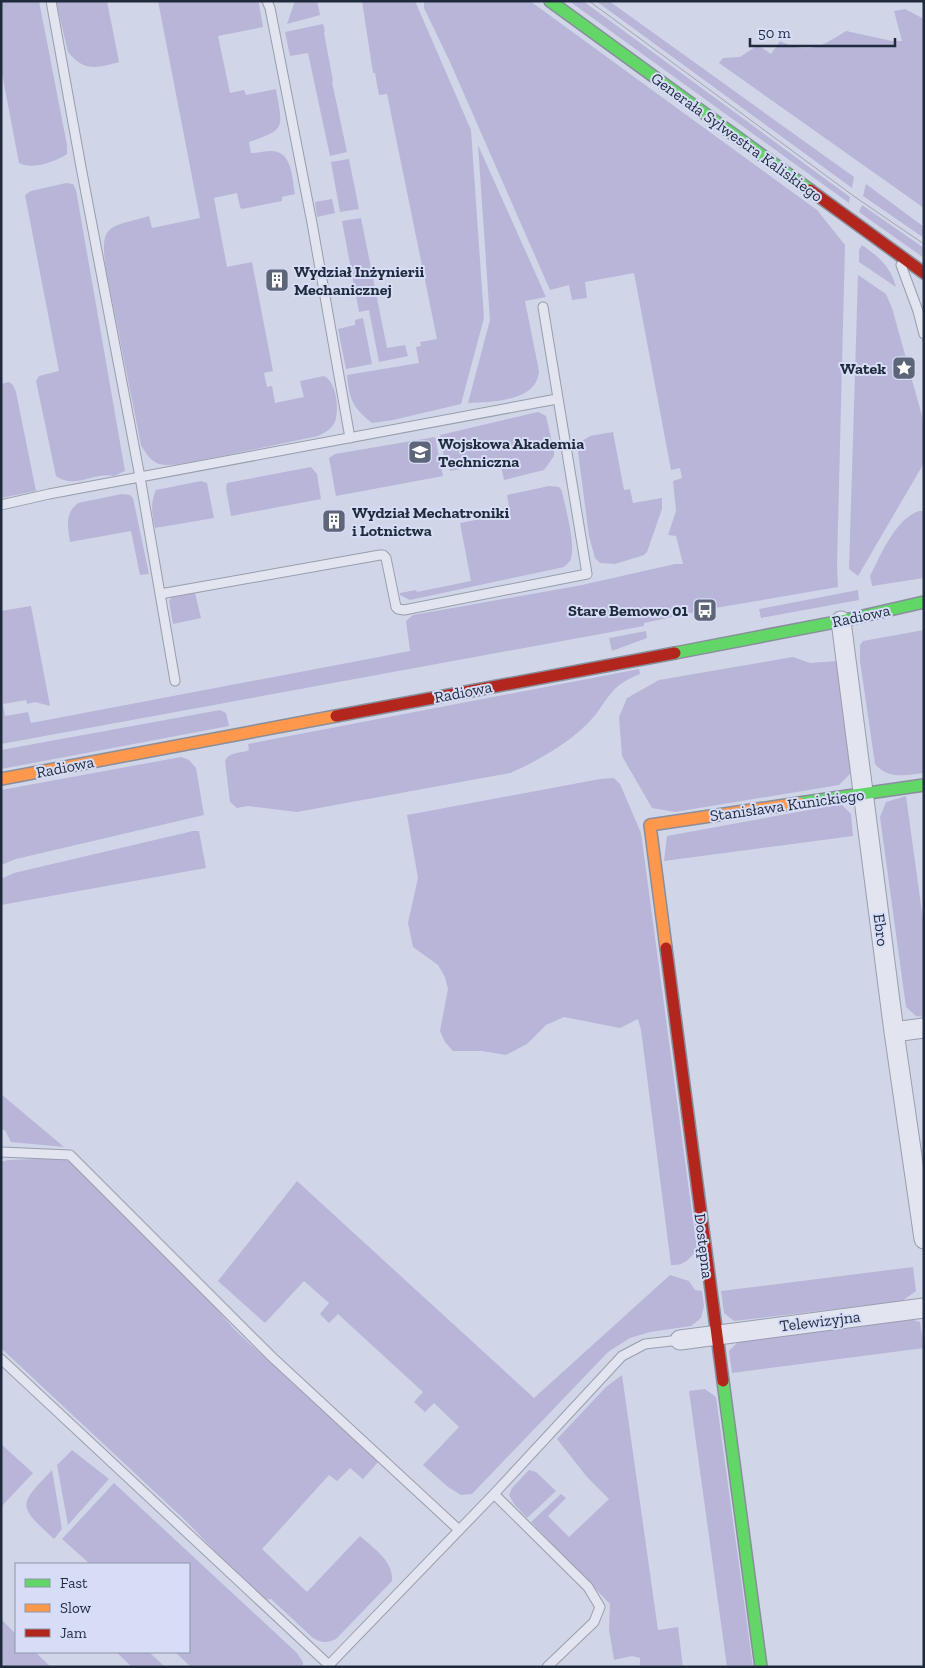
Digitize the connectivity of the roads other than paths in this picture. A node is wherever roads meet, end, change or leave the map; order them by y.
1 (51, 1) edge
2 (267, 1) edge
3 (550, 1) edge
4 (896, 253) junction
5 (924, 273) edge
6 (543, 307) dead end
7 (921, 314) edge
8 (924, 334) edge
9 (557, 399) junction
10 (350, 438) junction
11 (140, 477) junction
12 (1, 505) edge
13 (160, 594) junction
14 (924, 602) edge
15 (841, 621) junction
16 (176, 681) dead end
17 (1, 779) edge
18 (924, 785) edge
19 (863, 794) junction
20 (650, 825) joint
21 (924, 1028) edge
22 (894, 1032) junction
23 (1, 1152) edge
24 (922, 1206) edge
25 (924, 1239) edge
26 (924, 1308) edge
27 (716, 1334) junction
28 (680, 1340) joint
29 (1, 1359) edge
30 (494, 1494) junction
31 (459, 1530) junction
32 (329, 1666) edge
33 (547, 1667) edge
34 (761, 1667) edge

1 - 11 lane
2 - 10 lane
3 - 4 street, Generała Sylwestra Kaliskiego
4 - 5 street, Generała Sylwestra Kaliskiego
4 - 7 lane
6 - 9 lane
7 - 8 lane
9 - 10 lane
9 - 13 lane
10 - 11 lane
11 - 12 lane
11 - 13 lane
13 - 16 lane
14 - 15 street, Radiowa
15 - 17 street, Radiowa
15 - 19 street, Ebro
18 - 19 street, Stanisława Kunickiego
19 - 20 street, Stanisława Kunickiego
19 - 22 street, Ebro
20 - 27 street, Dostępna
21 - 22 street
22 - 24 street, Ebro
23 - 31 lane
24 - 25 street, Ebro
26 - 27 street, Telewizyjna
27 - 28 street, Telewizyjna
27 - 34 street, Dostępna
28 - 30 lane
29 - 32 lane
30 - 31 lane
30 - 33 lane
31 - 32 lane

